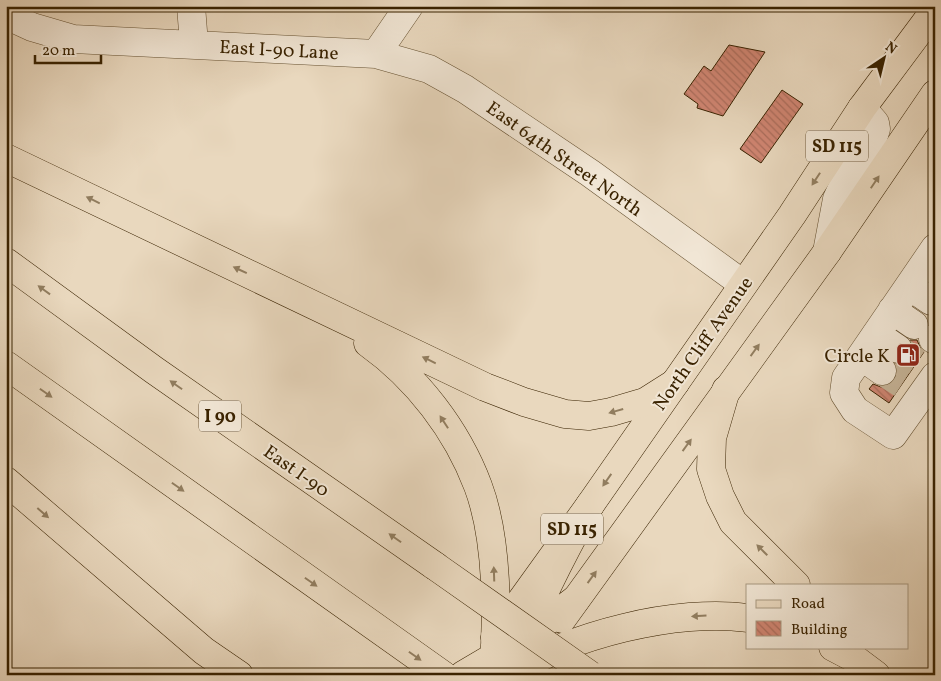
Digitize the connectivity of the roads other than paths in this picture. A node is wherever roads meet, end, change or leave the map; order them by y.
1 (191, 6) edge
2 (409, 6) edge
3 (935, 10) edge
4 (21, 15) edge
5 (194, 44) junction
6 (376, 54) junction
7 (935, 94) edge
8 (862, 108) junction
9 (6, 158) edge
10 (827, 252) junction
11 (932, 259) edge
12 (6, 262) edge
13 (743, 284) junction
14 (909, 286) junction
15 (284, 291) junction
16 (931, 301) dead end
17 (892, 310) junction
18 (928, 335) edge
19 (6, 365) edge
20 (903, 367) tunnel mouth
21 (675, 383) junction
22 (726, 390) junction
23 (6, 481) edge
24 (90, 553) junction
25 (795, 584) edge
26 (746, 618) edge
27 (835, 648) edge
28 (860, 648) edge
29 (500, 665) edge
30 (216, 675) edge
31 (239, 675) edge
32 (443, 675) edge
33 (590, 675) edge
34 (876, 675) edge
35 (887, 675) edge

1 - 5 street
2 - 6 street
3 - 8 main road, North Cliff Avenue / SD 115
4 - 5 street, East I-90 Lane
5 - 6 street, East I-90 Lane
6 - 13 street, East 64th Street North
10 -> 7 main road, SD 115
8 - 10 street
8 -> 13 main road, North Cliff Avenue / SD 115
15 -> 9 main road
22 -> 10 main road, SD 115
11 - 14 street
33 -> 12 main road, East I-90 / I 90, bridge
13 - 21 main road, North Cliff Avenue / SD 115
14 - 16 street
14 - 17 street
21 -> 15 main road
29 -> 15 main road
17 - 18 street
17 - 20 street
19 -> 32 main road
21 -> 29 main road, North Cliff Avenue / SD 115
25 -> 22 main road
29 -> 22 main road, SD 115
23 -> 24 main road
24 - 30 main road
24 - 31 main road
26 -> 29 main road
27 - 34 main road
28 - 35 main road

